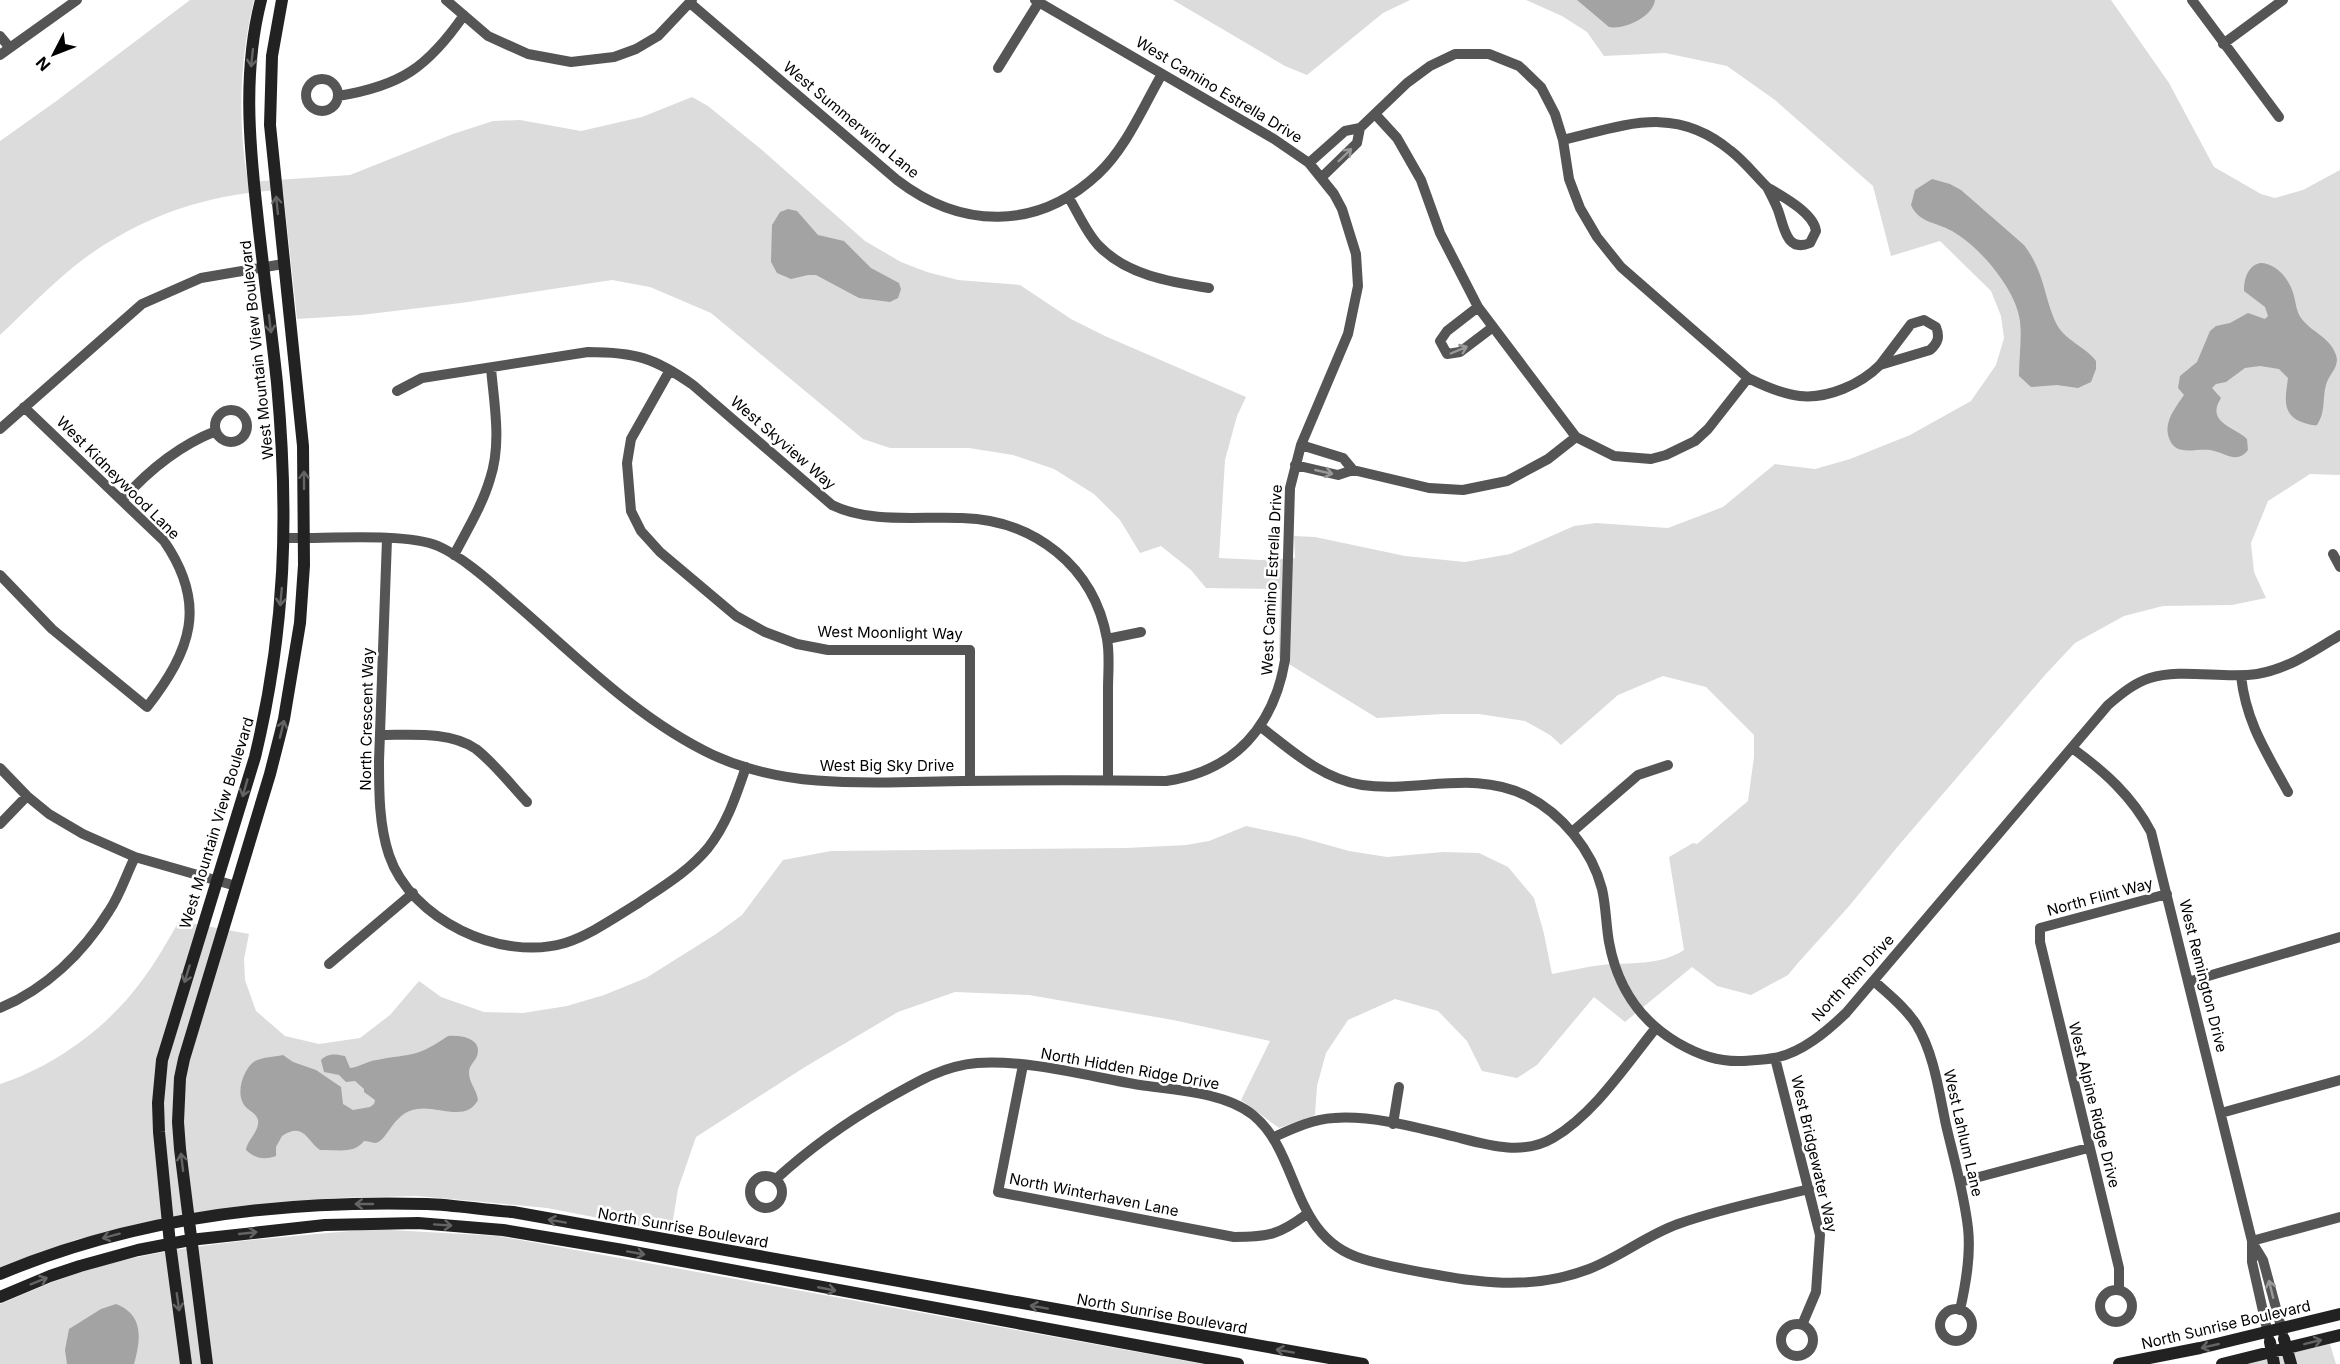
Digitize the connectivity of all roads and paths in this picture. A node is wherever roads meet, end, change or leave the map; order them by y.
1 (77, 0) edge
2 (261, 0) edge
3 (282, 0) edge
4 (446, 0) edge
5 (2192, 0) edge
6 (2283, 0) edge
7 (1037, 1) edge
8 (691, 2) edge
9 (464, 15) junction
10 (0, 36) edge
11 (2223, 44) junction
12 (10, 48) junction
13 (0, 55) edge
14 (998, 68) dead end
15 (1162, 74) junction
16 (338, 96) dead end
17 (1375, 114) junction
18 (2279, 117) dead end
19 (1360, 128) junction
20 (1563, 140) junction
21 (1309, 163) junction
22 (1322, 177) junction
23 (1767, 187) junction
24 (1069, 198) junction
25 (283, 264) junction
26 (263, 266) junction
27 (1209, 288) dead end
28 (1478, 307) junction
29 (1493, 327) junction
30 (1880, 365) junction
31 (491, 368) junction
32 (670, 370) junction
33 (1748, 378) junction
34 (397, 391) dead end
35 (24, 407) junction
36 (0, 429) edge
37 (216, 431) dead end
38 (1576, 437) junction
39 (1301, 445) junction
40 (1295, 465) junction
41 (1353, 470) junction
42 (122, 500) junction
43 (285, 538) junction
44 (304, 538) junction
45 (387, 538) junction
46 (2333, 554) dead end
47 (454, 555) junction
48 (2340, 567) edge
49 (0, 575) edge
50 (1141, 632) dead end
51 (2340, 635) edge
52 (1107, 639) junction
53 (2241, 676) junction
54 (1261, 727) junction
55 (381, 735) junction
56 (2072, 748) junction
57 (1668, 765) dead end
58 (746, 767) junction
59 (0, 768) edge
60 (1108, 780) junction
61 (970, 781) junction
62 (2288, 792) dead end
63 (27, 796) junction
64 (527, 802) dead end
65 (0, 824) edge
66 (1572, 832) junction
67 (135, 857) junction
68 (216, 881) junction
69 (236, 886) junction
70 (412, 893) junction
71 (2167, 894) junction
72 (2040, 928) joint
73 (2340, 937) edge
74 (329, 964) dead end
75 (1874, 981) junction
76 (2188, 982) junction
77 (0, 1008) edge
78 (1655, 1029) junction
79 (1775, 1058) junction
80 (1023, 1065) junction
81 (2340, 1080) edge
82 (1399, 1087) dead end
83 (2221, 1113) junction
84 (1393, 1124) junction
85 (1274, 1137) junction
86 (2088, 1148) junction
87 (776, 1179) dead end
88 (1960, 1182) junction
89 (1809, 1189) junction
90 (1306, 1214) junction
91 (2340, 1217) edge
92 (189, 1220) junction
93 (168, 1223) junction
94 (190, 1240) junction
95 (2252, 1241) junction
96 (170, 1244) junction
97 (0, 1274) edge
98 (2119, 1290) dead end
99 (0, 1297) edge
100 (1960, 1310) dead end
101 (2340, 1314) edge
102 (1802, 1325) dead end
103 (2340, 1335) edge
104 (2284, 1339) junction
105 (2271, 1348) edge
106 (186, 1364) edge
107 (207, 1364) edge
108 (1238, 1364) edge
109 (1363, 1364) edge
110 (2119, 1364) edge
111 (2222, 1364) edge
112 (2291, 1364) edge

1 - 12 street
2 -> 26 street, West Mountain View Boulevard
25 -> 3 street
4 - 9 street
5 - 11 street
6 - 11 street
7 - 14 street
7 - 15 street, West Camino Estrella Drive
8 - 9 street
8 - 24 street, West Summerwind Lane
9 - 16 street
10 - 12 street
11 - 18 street
12 - 13 street
15 - 21 street, West Camino Estrella Drive
15 - 24 street, West Summerwind Lane
17 - 19 street
17 - 20 street
17 - 28 street
19 - 21 street
22 -> 19 street
20 - 23 street
20 - 33 street
21 - 22 street, West Camino Estrella Drive
22 - 39 street, West Camino Estrella Drive
23 - 23 street
24 - 27 street
25 - 26 street
44 -> 25 street
26 - 35 street
26 -> 43 street, West Mountain View Boulevard
28 - 29 street
28 -> 29 street
29 - 38 street
30 - 30 street
30 - 33 street
31 - 32 street, West Skyview Way
31 - 34 street, West Skyview Way
31 - 47 street
32 - 52 street, West Skyview Way
32 - 61 street, West Moonlight Way
33 - 38 street
35 - 36 street
35 - 42 street, West Kidneywood Lane
37 - 42 street
38 - 41 street
39 - 40 street, West Camino Estrella Drive
39 - 41 street
40 -> 41 street
40 - 54 street, West Camino Estrella Drive
42 - 49 street, West Kidneywood Lane
43 - 44 street, West Big Sky Drive
43 -> 68 street, West Mountain View Boulevard
44 - 45 street, West Big Sky Drive
69 -> 44 street
45 - 47 street, West Big Sky Drive
45 - 55 street, North Crescent Way
46 - 48 street
47 - 58 street, West Big Sky Drive
50 - 52 street
51 - 53 street, North Rim Drive
52 - 60 street, West Skyview Way
53 - 56 street, North Rim Drive
53 - 62 street
54 - 60 street, West Big Sky Drive
54 - 66 street, North Rim Drive
55 - 64 street
55 - 70 street, North Crescent Way
56 - 71 street, West Remington Drive
56 - 75 street, North Rim Drive
57 - 66 street
58 - 61 street, West Big Sky Drive
58 - 70 street, North Crescent Way
59 - 63 street
60 - 61 street, West Big Sky Drive
63 - 65 street
63 - 67 street
66 - 78 street, North Rim Drive
67 - 68 street
67 - 77 street
68 - 69 street
68 -> 93 street, West Mountain View Boulevard
92 -> 69 street
70 - 74 street
71 - 72 street, North Flint Way
71 - 76 street, West Remington Drive
72 - 86 street, West Alpine Ridge Drive
73 - 76 street
75 - 79 street, North Rim Drive
75 - 88 street, West Lahlum Lane
76 - 83 street, West Remington Drive
78 - 79 street, North Rim Drive
78 - 84 street
79 - 89 street, West Bridgewater Way
80 - 85 street, North Hidden Ridge Drive
80 - 87 street, North Hidden Ridge Drive
80 - 90 street, North Winterhaven Lane
81 - 83 street
82 - 84 street
83 - 95 street, West Remington Drive
84 - 85 street
85 - 90 street, North Hidden Ridge Drive
86 - 88 street
86 - 98 street, West Alpine Ridge Drive
88 - 100 street, West Lahlum Lane
89 - 90 street, North Hidden Ridge Drive
89 - 102 street, West Bridgewater Way
91 - 95 street
92 - 93 street, North Sunrise Boulevard
92 - 94 street
109 -> 92 street, North Sunrise Boulevard
93 - 96 street, West Mountain View Boulevard
93 -> 97 street, North Sunrise Boulevard
94 - 96 street
94 - 107 street
94 -> 108 street
104 -> 95 street, West Remington Drive
95 - 105 street, West Remington Drive
99 -> 96 street
96 -> 106 street, West Mountain View Boulevard
101 - 104 street, North Sunrise Boulevard
104 -> 103 street, North Sunrise Boulevard
104 - 105 street, North Sunrise Boulevard
104 - 105 street, North Sunrise Boulevard
104 - 112 street
105 -> 110 street, North Sunrise Boulevard
105 - 111 street, North Sunrise Boulevard

